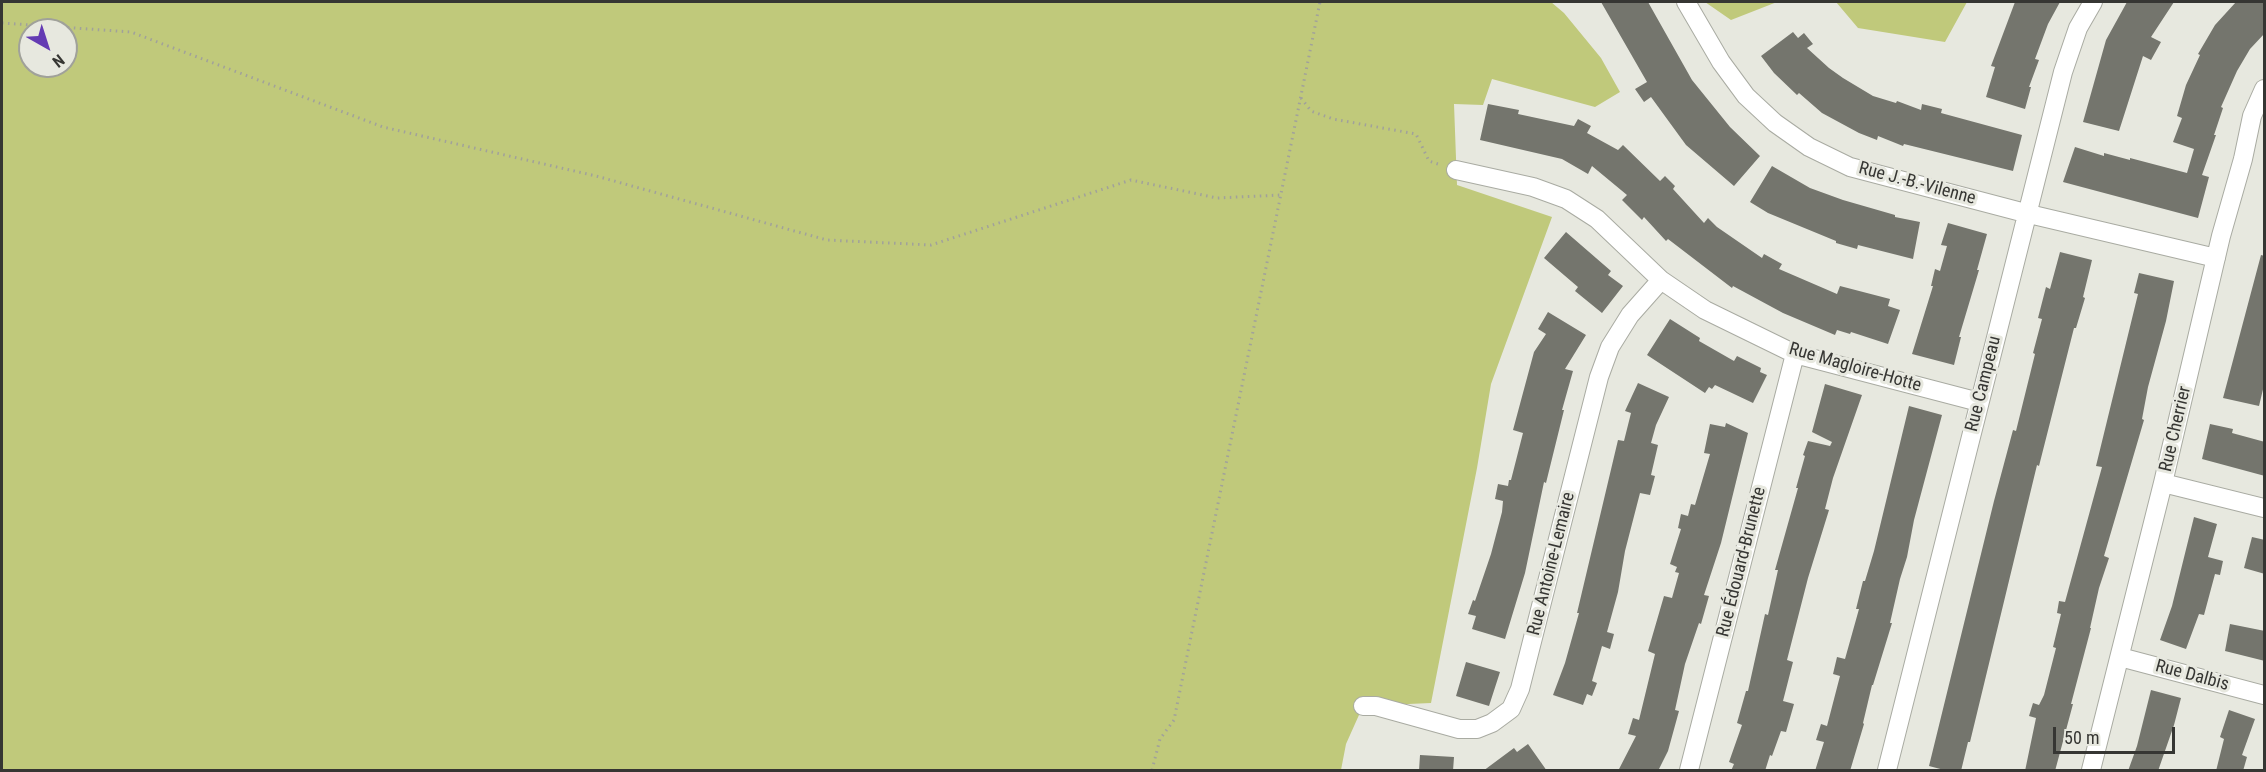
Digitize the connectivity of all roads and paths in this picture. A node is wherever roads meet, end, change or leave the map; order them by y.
1 (1320, 2) edge
2 (1686, 2) edge
3 (2093, 2) edge
4 (2, 23) edge
5 (2265, 89) edge
6 (1301, 98) junction
7 (1456, 170) joint
8 (1281, 195) junction
9 (2029, 214) junction
10 (2216, 258) junction
11 (1660, 280) junction
12 (1795, 354) junction
13 (1979, 402) junction
14 (2163, 483) junction
15 (2265, 508) edge
16 (2120, 657) junction
17 (2265, 695) edge
18 (1363, 706) dead end
19 (1152, 771) edge
20 (1689, 771) edge
21 (1887, 771) edge
22 (2091, 771) edge

1 - 6 path
2 - 9 street, Rue J.-B.-Vilenne
3 - 9 street, Rue Campeau
4 - 8 path
5 - 10 street, Rue Cherrier
6 - 7 path
6 - 8 path
7 - 11 street, Rue Magloire-Hotte
8 - 19 path
9 - 10 street, Rue J.-B.-Vilenne
9 - 13 street, Rue Campeau
10 - 14 street, Rue Cherrier
11 - 12 street, Rue Magloire-Hotte
11 - 18 street, Rue Antoine-Lemaire
12 - 13 street, Rue Magloire-Hotte
12 - 20 street, Rue Édouard-Brunette
13 - 21 street, Rue Campeau
14 - 15 street
14 - 16 street, Rue Cherrier
16 - 17 street, Rue Dalbis
16 - 22 street, Rue Cherrier

